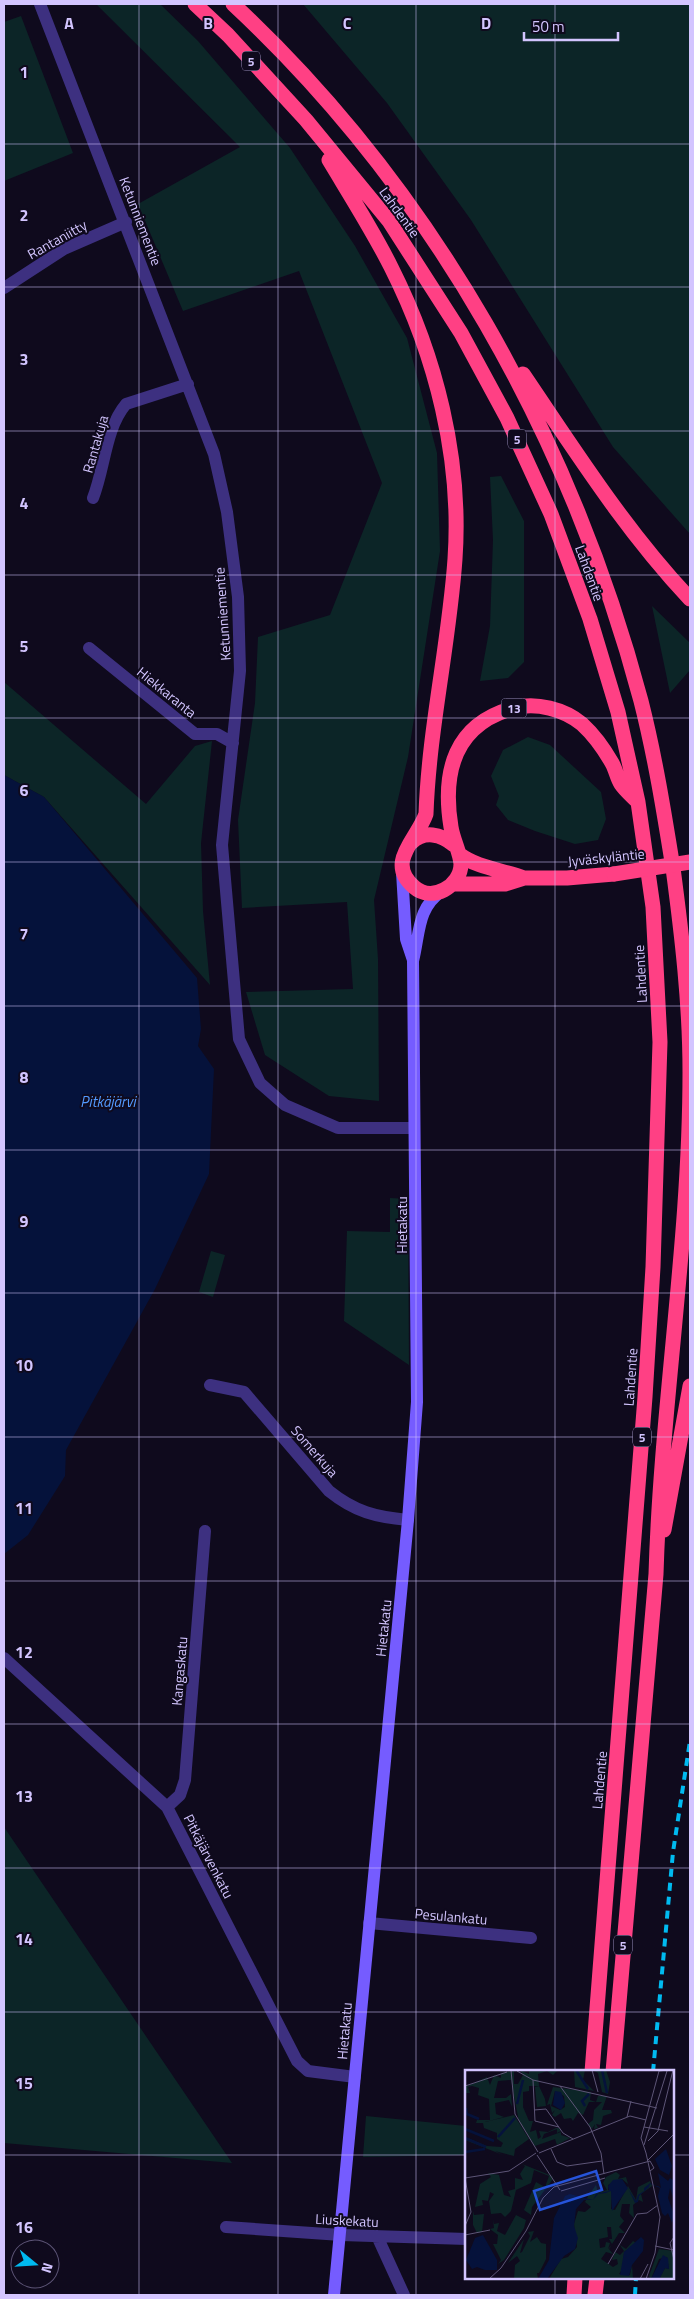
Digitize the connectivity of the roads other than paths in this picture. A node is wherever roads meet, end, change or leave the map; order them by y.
1 (40, 4) edge
2 (195, 4) edge
3 (233, 4) edge
4 (306, 120) junction
5 (126, 222) junction
6 (4, 288) edge
7 (485, 319) junction
8 (188, 384) junction
9 (93, 498) dead end
10 (690, 599) edge
11 (89, 648) dead end
12 (233, 743) junction
13 (638, 802) junction
14 (407, 846) junction
15 (457, 849) junction
16 (690, 862) edge
17 (402, 869) junction
18 (524, 878) junction
19 (447, 888) junction
20 (413, 960) junction
21 (414, 1128) junction
22 (210, 1385) dead end
23 (690, 1386) edge
24 (408, 1520) junction
25 (205, 1531) dead end
26 (656, 1574) junction
27 (4, 1658) edge
28 (167, 1806) junction
29 (369, 1923) junction
30 (531, 1938) dead end
31 (592, 2070) edge
32 (613, 2070) edge
33 (355, 2077) junction
34 (226, 2227) dead end
35 (341, 2235) junction
36 (376, 2236) junction
37 (465, 2240) edge
38 (575, 2279) edge
39 (596, 2279) edge
40 (334, 2295) edge
41 (404, 2295) edge
42 (574, 2295) edge
43 (595, 2295) edge

1 - 5 street, Ketunniementie
2 - 4 highway, Lahdentie / 5
3 - 7 highway, Lahdentie / 5
4 - 13 highway, Lahdentie / 5
4 - 14 highway
5 - 6 street, Rantaniitty
5 - 8 street, Ketunniementie
7 - 10 highway
7 - 26 highway, Lahdentie / 5
8 - 9 street, Rantakuja
8 - 12 street, Ketunniementie
11 - 12 street, Hiekkaranta
12 - 21 street, Ketunniementie
13 - 15 highway, 13
13 - 31 highway, Lahdentie / 5
14 - 15 highway
14 - 17 highway
15 - 18 highway, Jyväskyläntie
15 - 19 highway
16 - 18 highway, Jyväskyläntie, bridge
17 - 19 highway
17 - 20 street, Hietakatu
18 - 19 highway, Jyväskyläntie
19 - 20 street, Hietakatu
20 - 21 street, Hietakatu
21 - 24 street, Hietakatu
22 - 24 street, Somerkuja
23 - 26 highway
24 - 29 street, Hietakatu
25 - 28 street, Kangaskatu
26 - 32 highway, Lahdentie / 5
27 - 28 street, Pitkäjärvenkatu
28 - 33 street, Pitkäjärvenkatu
29 - 30 street, Pesulankatu
29 - 33 street, Hietakatu
33 - 35 street, Hietakatu
34 - 35 street, Liuskekatu
35 - 36 street, Liuskekatu
35 - 40 street, Hietakatu
36 - 37 street, Liuskekatu
36 - 41 street
38 - 42 highway
39 - 43 highway

